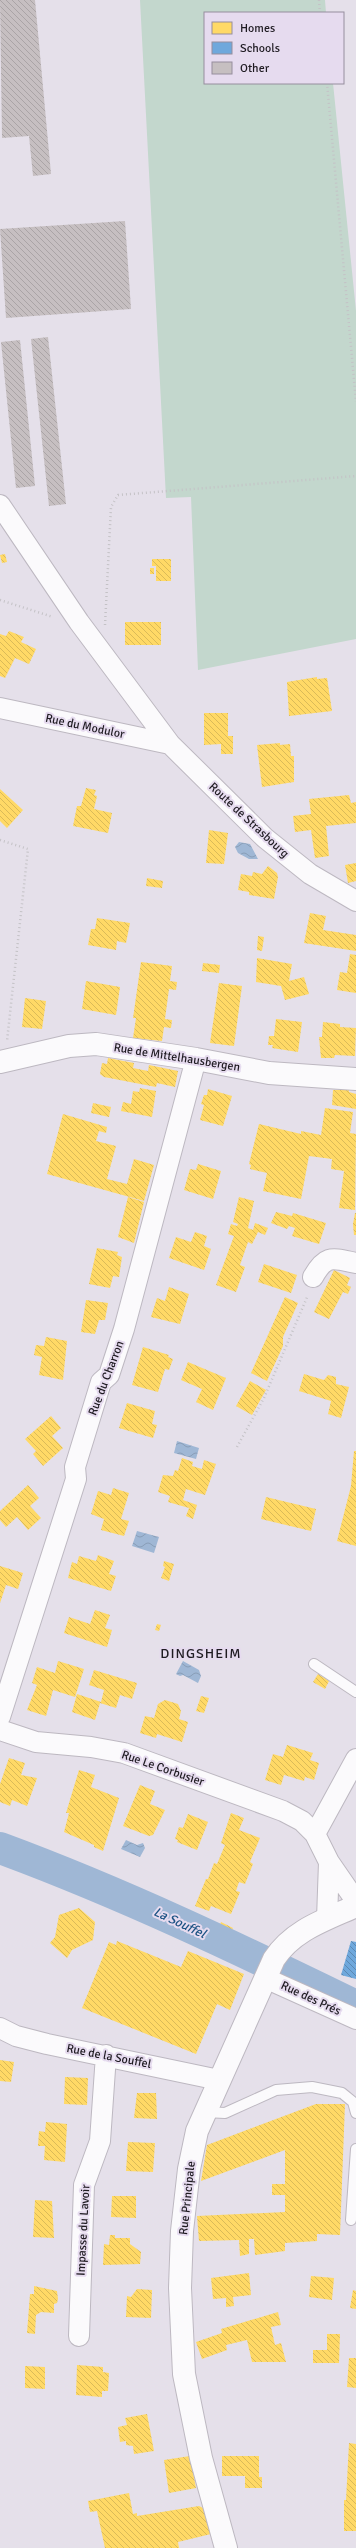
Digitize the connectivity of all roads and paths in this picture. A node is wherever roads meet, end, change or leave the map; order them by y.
1 (319, 0) edge
2 (320, 12) edge
3 (327, 84) edge
4 (356, 402) edge
5 (356, 476) edge
6 (0, 505) edge
7 (0, 600) edge
8 (79, 622) junction
9 (104, 656) junction
10 (0, 708) edge
11 (170, 744) junction
12 (0, 840) edge
13 (356, 901) edge
14 (196, 1059) junction
15 (2, 1062) edge
16 (356, 1079) edge
17 (356, 1263) edge
18 (313, 1278) joint
19 (237, 1446) dead end
20 (314, 1664) dead end
21 (356, 1692) edge
22 (0, 1717) edge
23 (0, 1730) edge
24 (356, 1760) edge
25 (315, 1834) junction
26 (329, 1862) junction
27 (356, 1901) edge
28 (356, 1906) edge
29 (327, 1919) junction
30 (270, 1968) junction
31 (356, 2019) edge
32 (0, 2028) edge
33 (106, 2055) junction
34 (219, 2080) junction
35 (205, 2112) junction
36 (356, 2113) edge
37 (356, 2149) edge
38 (351, 2220) dead end
39 (79, 2336) dead end
40 (226, 2548) edge

1 - 2 path
3 - 4 path
5 - 9 path
6 - 8 street, Route de Strasbourg
7 - 8 path
8 - 9 street, Route de Strasbourg
9 - 11 street, Route de Strasbourg
10 - 11 street, Rue du Modulor
11 - 13 street, Route de Strasbourg
12 - 15 path
14 - 15 street, Rue de Mittelhausbergen
14 - 16 street, Rue de Mittelhausbergen
14 - 22 street, Rue du Charron
17 - 18 street
18 - 19 path
20 - 21 lane
23 - 25 street, Rue Le Corbusier
24 - 25 street
25 - 26 street
26 - 27 street
26 - 29 street
28 - 29 street, Rue Principale
29 - 30 street, Rue Principale
30 - 31 street, Rue des Prés
30 - 34 street, Rue Principale
32 - 33 street, Rue de la Souffel
33 - 34 street, Rue de la Souffel
33 - 39 street, Impasse du Lavoir
34 - 35 street, Rue Principale
35 - 36 lane
35 - 40 street, Rue Principale
37 - 38 lane

